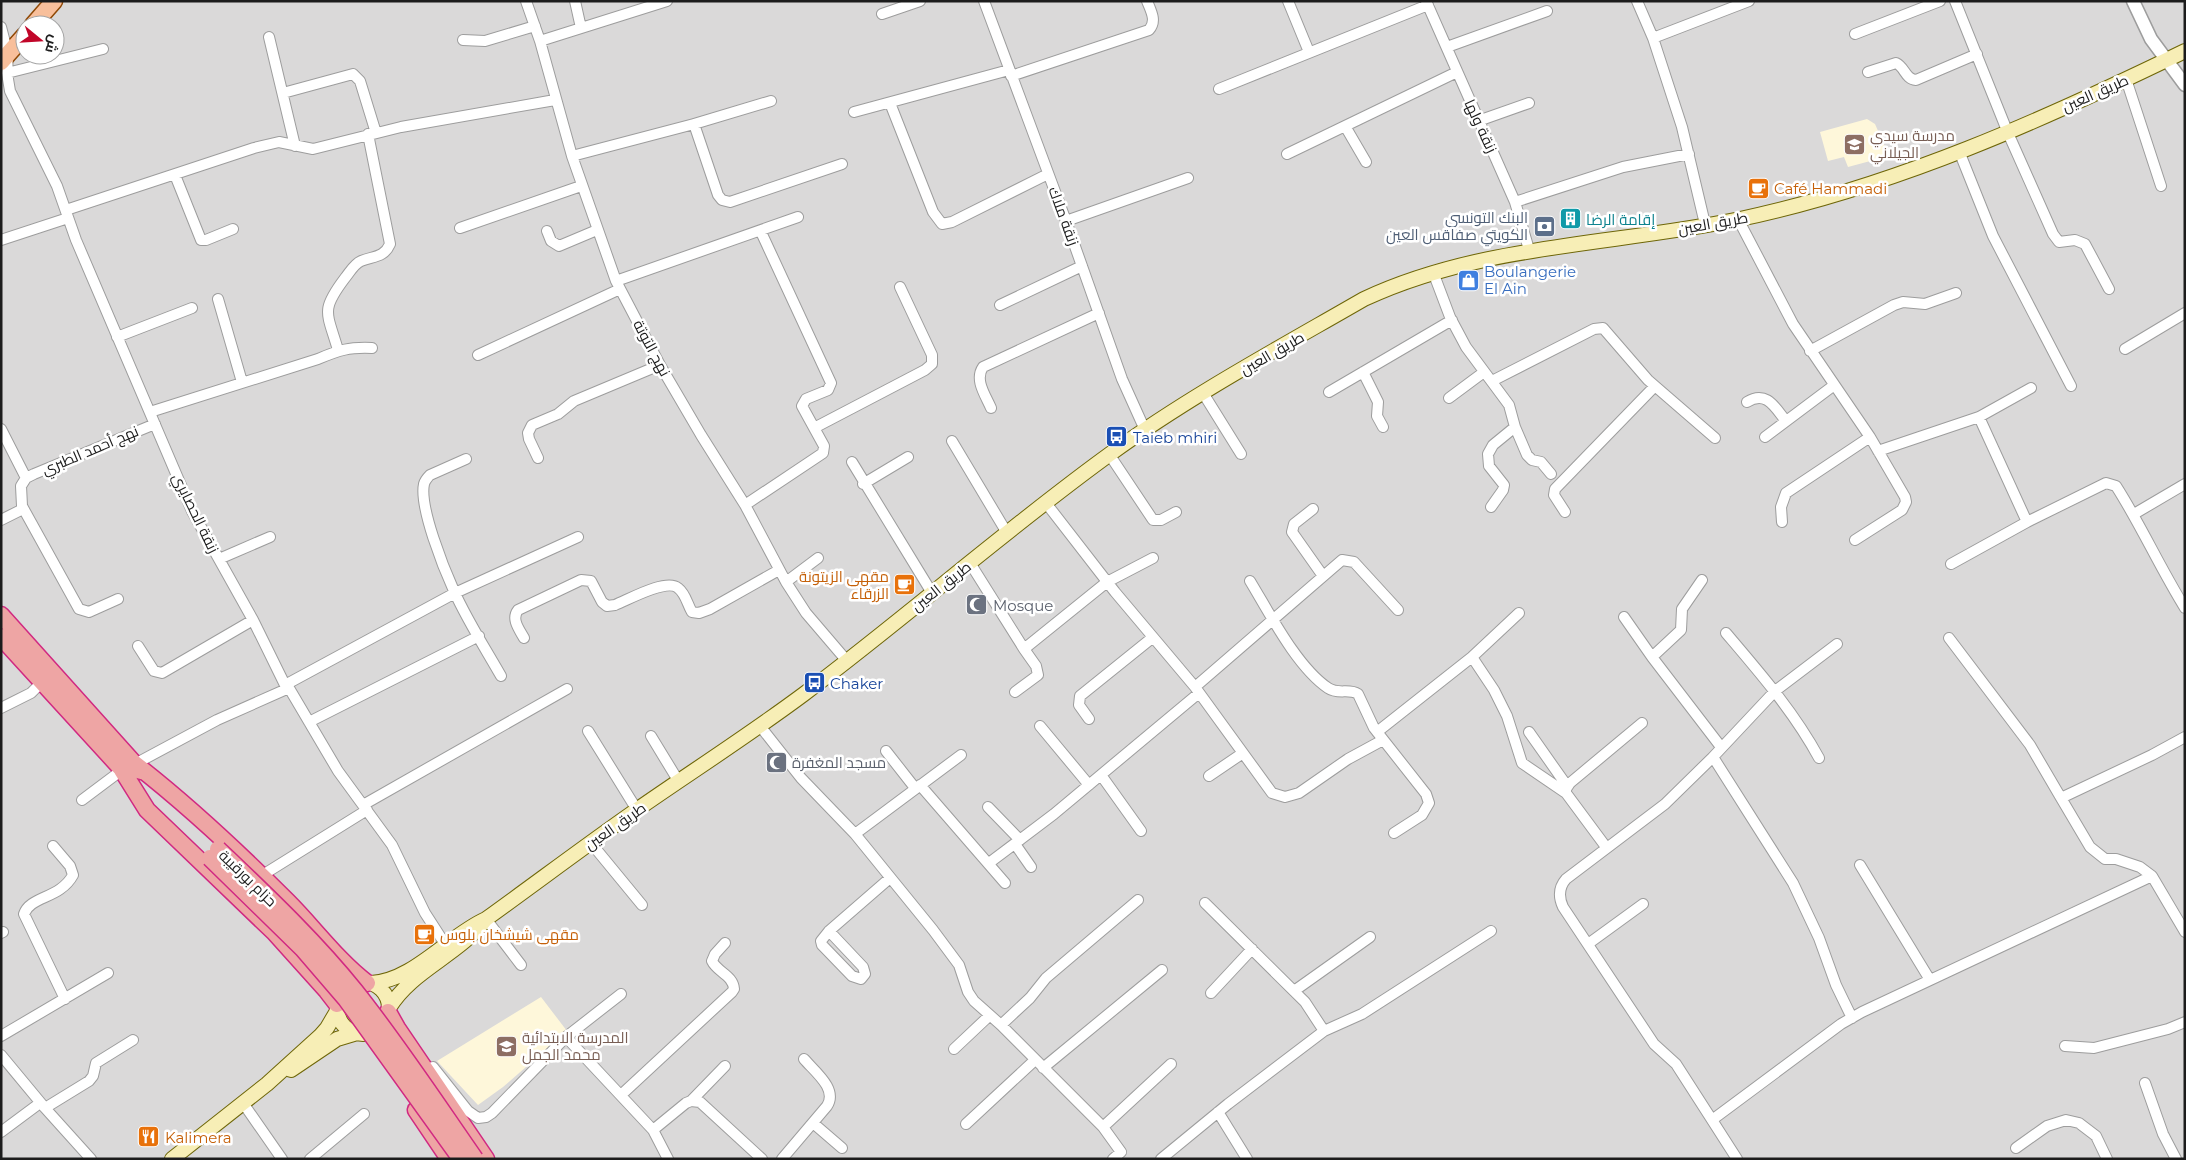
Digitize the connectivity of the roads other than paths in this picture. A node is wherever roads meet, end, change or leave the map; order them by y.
1 (54, 1) edge
2 (526, 1) edge
3 (575, 1) edge
4 (667, 1) edge
5 (920, 1) edge
6 (984, 1) edge
7 (1147, 1) edge
8 (1288, 1) edge
9 (1637, 1) edge
10 (1749, 1) edge
11 (1940, 1) edge
12 (1955, 1) edge
13 (2133, 1) edge
14 (1427, 3) edge
15 (1547, 12) dead end
16 (882, 14) dead end
17 (42, 15) edge
18 (535, 26) junction
19 (1, 27) edge
20 (581, 28) junction
21 (1855, 34) dead end
22 (269, 37) dead end
23 (1652, 38) junction
24 (463, 40) dead end
25 (540, 41) junction
26 (1447, 46) junction
27 (15, 49) edge
28 (103, 49) dead end
29 (2185, 50) edge
30 (1309, 52) junction
31 (1977, 54) junction
32 (2165, 60) junction
33 (5, 63) edge
34 (1457, 72) junction
35 (1868, 72) dead end
36 (1010, 73) junction
37 (2126, 79) junction
38 (2185, 85) edge
39 (1219, 89) dead end
40 (283, 93) junction
41 (555, 100) junction
42 (771, 101) dead end
43 (890, 103) junction
44 (1529, 103) dead end
45 (854, 112) dead end
46 (1478, 121) junction
47 (694, 124) junction
48 (1345, 126) junction
49 (2008, 133) junction
50 (372, 134) junction
51 (295, 146) junction
52 (1959, 151) junction
53 (1287, 154) dead end
54 (1689, 154) junction
55 (572, 156) junction
56 (1366, 162) dead end
57 (842, 164) dead end
58 (1048, 174) junction
59 (175, 175) junction
60 (1188, 178) dead end
61 (581, 186) junction
62 (2162, 186) dead end
63 (1515, 202) junction
64 (67, 214) junction
65 (798, 217) dead end
66 (1738, 219) junction
67 (1066, 221) junction
68 (1705, 224) junction
69 (460, 228) dead end
70 (233, 229) dead end
71 (597, 230) junction
72 (547, 231) dead end
73 (761, 232) junction
74 (1, 240) edge
75 (1530, 253) junction
76 (1082, 266) junction
77 (1433, 272) junction
78 (618, 285) junction
79 (900, 288) dead end
80 (2109, 289) dead end
81 (1956, 292) dead end
82 (218, 299) dead end
83 (1000, 305) dead end
84 (192, 308) dead end
85 (1099, 313) junction
86 (2185, 313) edge
87 (1452, 320) junction
88 (117, 337) junction
89 (372, 348) dead end
90 (2124, 349) dead end
91 (338, 350) junction
92 (1810, 350) junction
93 (478, 354) dead end
94 (660, 365) junction
95 (1363, 372) junction
96 (1484, 372) junction
97 (1492, 381) junction
98 (242, 382) junction
99 (1833, 386) junction
100 (2071, 386) dead end
101 (1654, 387) junction
102 (2031, 388) dead end
103 (1329, 392) dead end
104 (1203, 393) junction
105 (1449, 398) dead end
106 (1748, 402) dead end
107 (991, 408) dead end
108 (150, 412) junction
109 (1979, 418) junction
110 (1785, 420) junction
111 (155, 424) junction
112 (1383, 426) dead end
113 (1514, 427) junction
114 (814, 428) junction
115 (1, 429) edge
116 (1145, 430) junction
117 (1765, 437) dead end
118 (1870, 437) junction
119 (1715, 438) dead end
120 (952, 441) dead end
121 (1878, 451) junction
122 (1109, 454) junction
123 (1241, 454) dead end
124 (538, 458) dead end
125 (908, 458) dead end
126 (466, 459) dead end
127 (852, 462) dead end
128 (1550, 474) dead end
129 (26, 478) junction
130 (864, 484) junction
131 (2185, 484) edge
132 (1046, 503) junction
133 (745, 505) junction
134 (1491, 507) dead end
135 (23, 509) junction
136 (1313, 510) dead end
137 (1176, 512) dead end
138 (1565, 512) dead end
139 (2134, 514) junction
140 (1, 520) edge
141 (1782, 522) dead end
142 (2027, 522) junction
143 (1007, 533) junction
144 (270, 537) dead end
145 (578, 537) dead end
146 (1855, 540) dead end
147 (818, 558) dead end
148 (1153, 558) dead end
149 (219, 559) junction
150 (970, 562) junction
151 (1951, 564) dead end
152 (779, 570) junction
153 (1324, 576) junction
154 (1702, 580) dead end
155 (1250, 581) dead end
156 (786, 582) junction
157 (1107, 582) junction
158 (454, 593) junction
159 (932, 593) junction
160 (118, 599) dead end
161 (2185, 608) edge
162 (1398, 610) dead end
163 (1519, 613) dead end
164 (1, 615) edge
165 (1624, 617) dead end
166 (253, 620) junction
167 (1274, 620) junction
168 (1726, 633) dead end
169 (1, 636) edge
170 (479, 636) junction
171 (524, 638) dead end
172 (1152, 638) junction
173 (1949, 638) dead end
174 (1837, 644) dead end
175 (138, 646) dead end
176 (1024, 649) junction
177 (1472, 657) junction
178 (1652, 657) junction
179 (847, 661) junction
180 (501, 676) dead end
181 (42, 682) junction
182 (287, 687) junction
183 (567, 689) dead end
184 (1197, 690) junction
185 (1775, 691) junction
186 (1015, 692) dead end
187 (1, 708) edge
188 (1089, 719) dead end
189 (309, 722) junction
190 (1642, 723) dead end
191 (760, 726) junction
192 (1040, 726) dead end
193 (588, 732) dead end
194 (1529, 732) dead end
195 (651, 736) dead end
196 (1380, 736) junction
197 (2185, 737) edge
198 (1721, 747) junction
199 (886, 751) dead end
200 (1243, 753) junction
201 (961, 755) dead end
202 (1713, 757) junction
203 (1819, 758) dead end
204 (128, 767) junction
205 (1101, 775) junction
206 (1209, 776) dead end
207 (679, 782) junction
208 (1089, 785) junction
209 (918, 786) junction
210 (1566, 790) junction
211 (2061, 798) junction
212 (82, 800) dead end
213 (365, 807) junction
214 (988, 807) dead end
215 (636, 810) junction
216 (1142, 832) dead end
217 (1394, 833) dead end
218 (855, 834) junction
219 (1018, 842) junction
220 (591, 843) junction
221 (53, 846) dead end
222 (1606, 847) junction
223 (214, 854) junction
224 (989, 863) junction
225 (1860, 865) dead end
226 (1032, 867) dead end
227 (261, 876) junction
228 (2152, 876) junction
229 (890, 878) junction
230 (1005, 883) dead end
231 (1138, 900) dead end
232 (1205, 903) dead end
233 (642, 904) dead end
234 (1643, 904) dead end
235 (486, 919) junction
236 (829, 931) junction
237 (1491, 931) dead end
238 (2185, 932) edge
239 (1370, 937) dead end
240 (725, 943) dead end
241 (445, 944) junction
242 (1588, 944) junction
243 (1252, 949) junction
244 (521, 965) dead end
245 (1162, 970) dead end
246 (108, 973) dead end
247 (1930, 980) junction
248 (369, 983) junction
249 (1294, 991) junction
250 (1211, 993) dead end
251 (621, 994) dead end
252 (65, 998) junction
253 (337, 1007) junction
254 (389, 1010) junction
255 (990, 1016) junction
256 (1852, 1018) junction
257 (2185, 1022) edge
258 (1001, 1025) junction
259 (1324, 1031) junction
260 (358, 1034) junction
261 (1, 1036) edge
262 (566, 1037) junction
263 (132, 1040) dead end
264 (2065, 1046) dead end
265 (954, 1049) dead end
266 (804, 1059) dead end
267 (3, 1060) edge
268 (1036, 1060) junction
269 (1171, 1064) dead end
270 (725, 1066) dead end
271 (1043, 1068) junction
272 (425, 1070) junction
273 (2145, 1083) dead end
274 (267, 1084) junction
275 (621, 1095) junction
276 (691, 1101) junction
277 (243, 1103) junction
278 (42, 1105) junction
279 (1218, 1112) junction
280 (364, 1114) dead end
281 (1712, 1120) junction
282 (813, 1123) junction
283 (966, 1124) dead end
284 (1103, 1127) junction
285 (653, 1130) junction
286 (1, 1132) edge
287 (842, 1148) dead end
288 (2016, 1148) dead end
289 (1120, 1156) edge
290 (91, 1159) edge
291 (172, 1159) edge
292 (282, 1159) edge
293 (310, 1159) edge
294 (449, 1159) edge
295 (461, 1159) edge
296 (475, 1159) edge
297 (486, 1159) edge
298 (668, 1159) edge
299 (762, 1159) edge
300 (782, 1159) edge
301 (1161, 1159) edge
302 (1247, 1159) edge
303 (1737, 1159) edge
304 (2107, 1159) edge
305 (2176, 1159) edge

1 - 17 main road
2 - 18 street, نهج التوتة
3 - 20 street
4 - 20 street
5 - 16 street
6 - 36 street, زنقة ملاك
7 - 36 street
8 - 30 street
9 - 23 street
10 - 23 street
11 - 21 street
12 - 31 street
13 - 32 street
14 - 26 street, زنقة ولها
14 - 30 street
15 - 26 street
18 - 24 street
18 - 25 street, نهج التوتة
19 - 33 street, زنقة الحصايري
20 - 25 street
22 - 40 street
23 - 54 street
25 - 41 street, نهج التوتة
26 - 34 street, زنقة ولها
27 - 33 main road
28 - 33 street
29 - 32 main road, طريق العين
30 - 39 street
31 - 35 street
31 - 49 street
32 - 37 main road, طريق العين
32 - 38 street
33 - 64 street, زنقة الحصايري
34 - 46 street, زنقة ولها
34 - 48 street
36 - 43 street
36 - 58 street, زنقة ملاك
37 - 49 main road, طريق العين
37 - 62 street
40 - 50 street
40 - 51 street
41 - 50 street
41 - 55 street, نهج التوتة
42 - 47 street
43 - 45 street
43 - 58 street
44 - 46 street
46 - 63 street, زنقة ولها
47 - 55 street
47 - 57 street
48 - 53 street
48 - 56 street
49 - 52 main road, طريق العين
49 - 80 street
50 - 51 street
50 - 91 street
51 - 59 street
52 - 66 main road, طريق العين
52 - 100 street
54 - 63 street
54 - 68 street
55 - 61 street, نهج التوتة
58 - 67 street, زنقة ملاك
59 - 64 street
59 - 70 street
60 - 67 street
61 - 69 street
61 - 71 street, نهج التوتة
63 - 75 street, زنقة ولها
64 - 74 street
64 - 88 street, زنقة الحصايري
65 - 73 street
66 - 68 main road, طريق العين
66 - 92 street
67 - 76 street, زنقة ملاك
68 - 75 main road, طريق العين
71 - 72 street
71 - 78 street, نهج التوتة
73 - 78 street
73 - 114 street
75 - 77 main road, طريق العين
76 - 83 street
76 - 85 street, زنقة ملاك
77 - 87 street
77 - 104 main road, طريق العين
78 - 93 street
78 - 94 street, نهج التوتة
79 - 114 street
81 - 92 street
82 - 98 street
84 - 88 street
85 - 107 street
85 - 116 street, زنقة ملاك
86 - 90 street
87 - 95 street
87 - 96 street
88 - 108 street, زنقة الحصايري
89 - 91 street
91 - 98 street
92 - 99 street
94 - 124 street
94 - 133 street, نهج التوتة
95 - 103 street
95 - 112 street
96 - 97 street
96 - 105 street
97 - 101 street
97 - 113 street
98 - 108 street
99 - 110 street
99 - 118 street
101 - 119 street
101 - 138 street
102 - 109 street
104 - 116 main road, طريق العين
104 - 123 street
106 - 110 street
108 - 111 street, زنقة الحصايري
109 - 121 street
109 - 142 street
110 - 117 street
111 - 129 street, نهج أحمد الطبري
111 - 149 street, زنقة الحصايري
113 - 128 street
113 - 134 street
114 - 133 street
115 - 129 street, نهج أحمد الطبري
116 - 122 main road, طريق العين
118 - 121 street
118 - 141 street
120 - 143 street
121 - 146 street
122 - 132 main road, طريق العين
122 - 137 street
125 - 130 street
126 - 158 street
127 - 130 street
129 - 135 street, نهج أحمد الطبري
130 - 159 street
131 - 139 street
132 - 143 main road, طريق العين
132 - 157 street
133 - 152 street, نهج التوتة
135 - 140 street
135 - 160 street, نهج أحمد الطبري
136 - 153 street
139 - 142 street
139 - 161 street
142 - 151 street
143 - 150 main road, طريق العين
144 - 149 street
145 - 158 street
147 - 156 street
148 - 157 street
149 - 166 street, زنقة الحصايري
150 - 159 main road, طريق العين
150 - 176 street
152 - 156 street, نهج التوتة
152 - 171 street
153 - 162 street
153 - 167 street
154 - 178 street
155 - 167 street
156 - 179 street, نهج التوتة
157 - 172 street
157 - 176 street
158 - 170 street
158 - 182 street
159 - 179 main road, طريق العين
163 - 177 street
164 - 204 highway, حزام بورقيبة
165 - 178 street
166 - 175 street
166 - 182 street, زنقة الحصايري
167 - 184 street
167 - 196 street
168 - 185 street
169 - 181 highway, حزام بورقيبة
170 - 180 street
170 - 189 street
172 - 184 street
172 - 188 street
173 - 211 street
174 - 185 street
176 - 186 street
177 - 196 street
177 - 210 street
178 - 198 street
179 - 191 main road, طريق العين
181 - 187 street
181 - 204 highway, حزام بورقيبة
182 - 189 street, زنقة الحصايري
182 - 204 street
183 - 213 street
184 - 200 street
184 - 205 street
185 - 198 street
185 - 203 street
189 - 213 street, زنقة الحصايري
190 - 210 street
191 - 207 main road, طريق العين
191 - 218 street
192 - 208 street
193 - 215 street
194 - 210 street
195 - 207 street
196 - 200 street
196 - 217 street
197 - 211 street
198 - 202 street
199 - 209 street
200 - 206 street
201 - 209 street
202 - 222 street
202 - 256 street
204 - 212 street
204 - 223 highway, حزام بورقيبة
204 - 227 highway
204 - 253 highway
205 - 208 street
205 - 216 street
207 - 215 main road, طريق العين
208 - 219 street
209 - 218 street
209 - 224 street
210 - 222 street
211 - 228 street
213 - 227 street
213 - 241 street, زنقة الحصايري
214 - 219 street
215 - 220 main road, طريق العين
218 - 229 street
219 - 224 street
219 - 226 street
220 - 233 street
220 - 235 main road, طريق العين
221 - 252 street
222 - 242 street
223 - 295 highway, حزام بورقيبة, bridge
223 - 296 highway, حزام بورقيبة, bridge
224 - 230 street
225 - 247 street
227 - 248 highway
228 - 238 street
228 - 247 street
229 - 236 street
229 - 255 street
231 - 258 street
232 - 243 street
234 - 242 street
235 - 241 main road, طريق العين
235 - 244 street
235 - 254 main road, طريق العين
236 - 236 street
237 - 259 street
239 - 249 street
240 - 275 street
241 - 248 main road, طريق العين
242 - 281 street
243 - 249 street
243 - 250 street
245 - 271 street
246 - 252 street
247 - 256 street
248 - 253 main road
248 - 254 main road
249 - 259 street
251 - 262 street
252 - 261 street
253 - 260 main road
253 - 274 main road
254 - 260 main road
254 - 272 highway
255 - 258 street
255 - 265 street
256 - 281 street
257 - 264 street
258 - 268 street
259 - 279 street
260 - 274 main road
260 - 294 highway
262 - 272 street
262 - 275 street
263 - 278 street
266 - 282 street
267 - 278 street
268 - 271 street
268 - 283 street
269 - 284 street
270 - 276 street
271 - 284 street
272 - 297 highway
273 - 305 street
274 - 277 main road
275 - 285 street
276 - 285 street
276 - 299 street
277 - 291 main road
277 - 292 street
278 - 286 street
278 - 290 street
279 - 301 street
279 - 302 street
280 - 293 street
281 - 303 street
282 - 287 street
282 - 300 street
284 - 289 street
285 - 298 street
288 - 304 street

